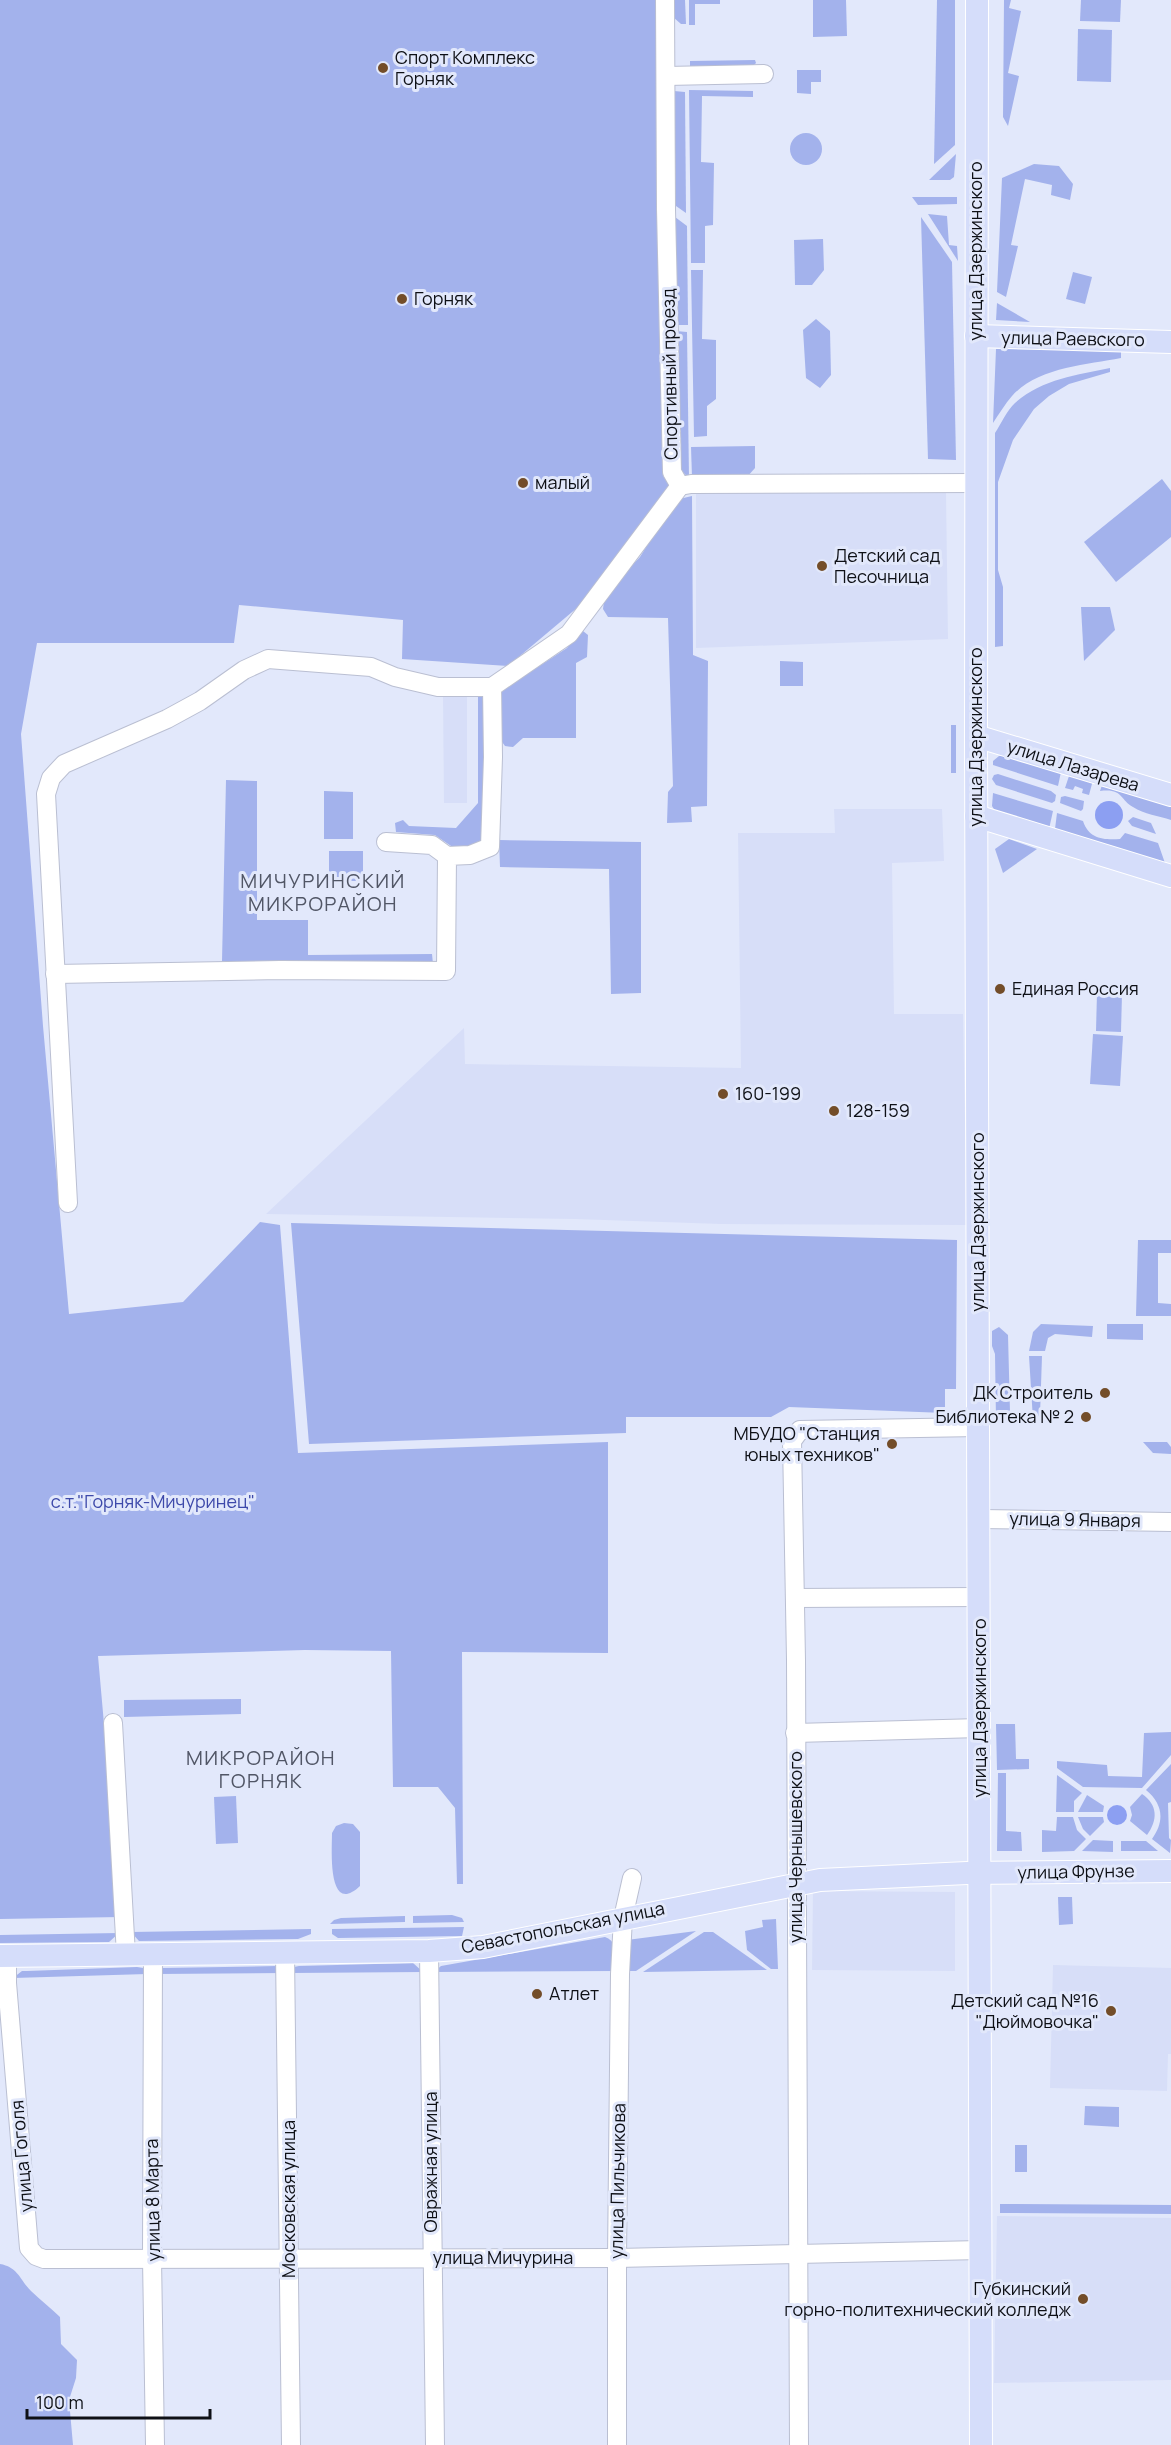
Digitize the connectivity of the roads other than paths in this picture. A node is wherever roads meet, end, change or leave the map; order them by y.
1 (665, 0) edge
2 (976, 0) edge
3 (764, 74) dead end
4 (666, 76) junction
5 (976, 336) junction
6 (1171, 342) edge
7 (976, 483) junction
8 (680, 486) junction
9 (492, 687) junction
10 (976, 736) junction
11 (1171, 795) edge
12 (976, 816) junction
13 (386, 842) dead end
14 (447, 856) junction
15 (1171, 876) edge
16 (55, 974) junction
17 (68, 1203) dead end
18 (979, 1427) junction
19 (979, 1519) junction
20 (1171, 1522) edge
21 (979, 1597) junction
22 (795, 1598) junction
23 (113, 1723) dead end
24 (980, 1728) junction
25 (795, 1733) junction
26 (1171, 1871) edge
27 (980, 1873) junction
28 (632, 1878) dead end
29 (796, 1885) junction
30 (623, 1918) junction
31 (429, 1951) junction
32 (285, 1953) junction
33 (153, 1954) junction
34 (126, 1955) junction
35 (3, 1956) edge
36 (29, 2248) joint
37 (981, 2250) junction
38 (799, 2256) junction
39 (152, 2258) junction
40 (431, 2258) junction
41 (616, 2258) junction
42 (289, 2259) junction
43 (155, 2445) edge
44 (291, 2445) edge
45 (435, 2445) edge
46 (617, 2445) edge
47 (799, 2445) edge
48 (981, 2445) edge

1 - 4 street, Спортивный проезд
2 - 5 main road, улица Дзержинского
3 - 4 street
4 - 8 street, Спортивный проезд
5 - 6 main road, улица Раевского
5 - 7 main road, улица Дзержинского
7 - 8 street, Спортивный проезд
7 - 10 main road, улица Дзержинского
8 - 9 street
9 - 14 street
9 - 16 street
10 - 11 main road, улица Лазарева
10 - 12 main road, улица Дзержинского
12 - 15 main road
12 - 18 main road, улица Дзержинского
13 - 14 street
14 - 16 street
16 - 17 street
18 - 19 main road, улица Дзержинского
18 - 22 street, улица Чернышевского
19 - 20 street, улица 9 Января
19 - 21 main road, улица Дзержинского
21 - 22 street
21 - 24 main road, улица Дзержинского
22 - 25 street, улица Чернышевского
23 - 34 street
24 - 25 street
24 - 27 main road, улица Дзержинского
25 - 29 street, улица Чернышевского
26 - 27 main road, улица Фрунзе
27 - 29 main road, Севастопольская улица
27 - 37 main road, улица Дзержинского
28 - 30 street, улица Пильчикова
29 - 30 main road, Севастопольская улица
29 - 38 street, улица Чернышевского
30 - 31 main road, Севастопольская улица
30 - 41 street, улица Пильчикова
31 - 32 main road, Севастопольская улица
31 - 40 street, Овражная улица
32 - 33 main road, Севастопольская улица
32 - 42 street, Московская улица
33 - 34 main road, Севастопольская улица
33 - 39 street, улица 8 Марта
34 - 35 main road, Севастопольская улица
35 - 36 street, улица Гоголя
36 - 39 street, улица Мичурина
37 - 38 street, улица Мичурина
37 - 48 main road, улица Дзержинского
38 - 41 street, улица Мичурина
38 - 47 street, улица Чернышевского
39 - 42 street, улица Мичурина
39 - 43 street, улица 8 Марта
40 - 41 street, улица Мичурина
40 - 42 street, улица Мичурина
40 - 45 street, Овражная улица
41 - 46 street, улица Пильчикова
42 - 44 street, Московская улица

